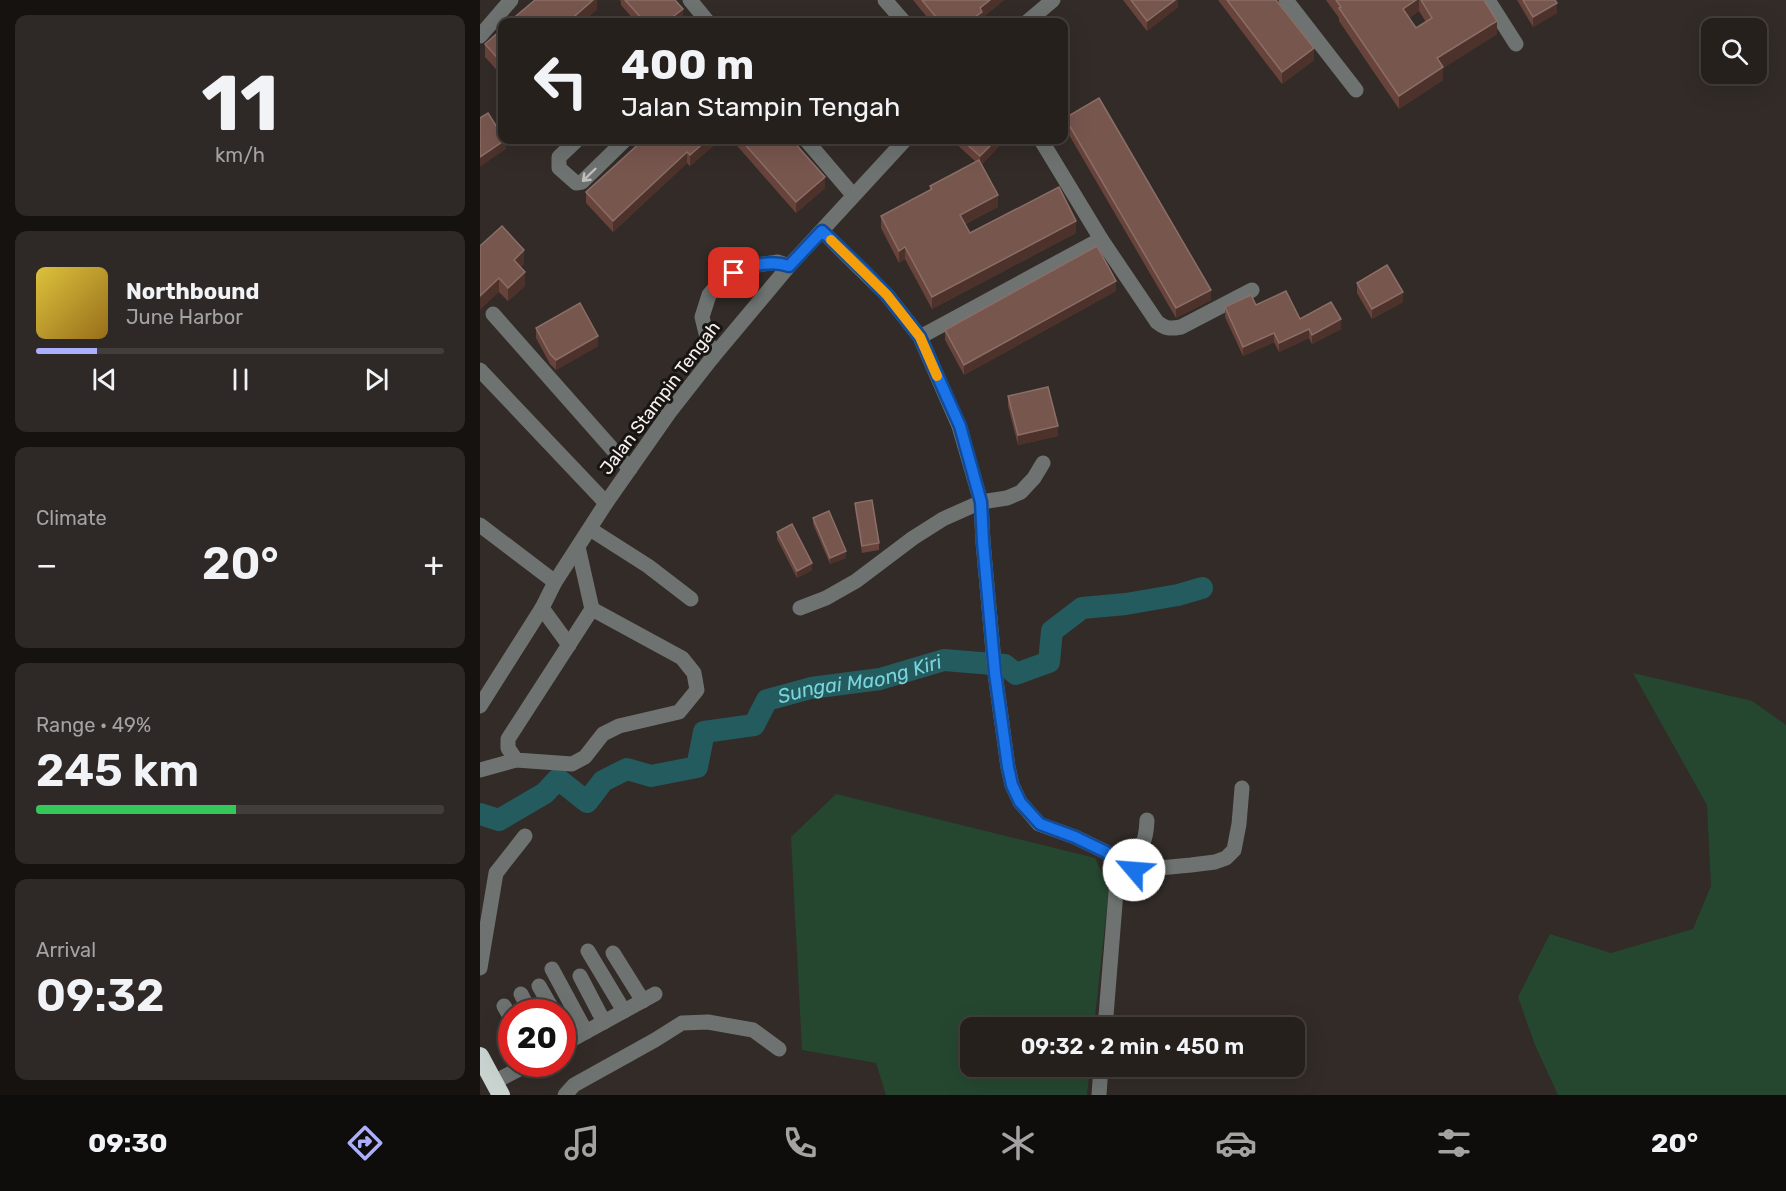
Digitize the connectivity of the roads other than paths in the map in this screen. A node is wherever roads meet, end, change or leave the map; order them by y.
1 (511, 0) edge
2 (690, 0) edge
3 (885, 0) edge
4 (1053, 0) edge
5 (1286, 0) edge
6 (1488, 0) edge
7 (705, 18) edge
8 (901, 18) edge
9 (1032, 18) edge
10 (480, 36) edge
11 (1516, 44) dead end
12 (1356, 90) dead end
13 (573, 144) edge
14 (620, 144) edge
15 (809, 144) edge
16 (901, 144) edge
17 (1043, 144) edge
18 (853, 195) junction
19 (822, 231) junction
20 (1101, 239) junction
21 (789, 266) junction
22 (1252, 290) dead end
23 (493, 314) dead end
24 (920, 337) junction
25 (712, 358) junction
26 (480, 370) edge
27 (1043, 463) dead end
28 (630, 469) junction
29 (981, 502) junction
30 (606, 503) junction
31 (480, 525) edge
32 (590, 529) junction
33 (578, 547) junction
34 (555, 582) junction
35 (691, 599) dead end
36 (542, 608) junction
37 (800, 608) dead end
38 (592, 609) junction
39 (569, 645) junction
40 (480, 706) edge
41 (516, 760) junction
42 (480, 770) edge
43 (1242, 788) dead end
44 (1147, 820) dead end
45 (525, 836) dead end
46 (1115, 866) junction
47 (588, 951) dead end
48 (613, 953) dead end
49 (480, 968) edge
50 (552, 969) dead end
51 (580, 976) dead end
52 (539, 986) dead end
53 (521, 994) dead end
54 (524, 999) edge
55 (546, 999) edge
56 (624, 1011) junction
57 (1105, 1017) edge
58 (604, 1022) junction
59 (586, 1032) junction
60 (576, 1035) edge
61 (779, 1049) dead end
62 (480, 1056) edge
63 (511, 1077) edge
64 (1100, 1077) edge
65 (497, 1088) edge
66 (565, 1095) edge
67 (1099, 1095) edge

1 - 10 street
2 - 7 street
3 - 8 street
4 - 9 street
5 - 12 street
6 - 11 street
14 -> 13 street
15 - 18 street
16 - 18 street, Jalan Stampin Tengah
17 - 20 street
18 - 19 street, Jalan Stampin Tengah
19 - 21 street, Jalan Stampin Tengah
19 - 24 street
20 - 22 street
20 - 24 street
21 - 25 street, Jalan Stampin Tengah
21 - 25 street
23 - 28 street
24 - 29 street
25 - 28 street, Jalan Stampin Tengah
26 - 30 street
27 - 29 street
28 - 30 street, Jalan Stampin Tengah
29 - 37 street
29 - 46 street
30 - 32 street, Jalan Stampin Tengah
31 - 34 street
32 - 33 street, Jalan Stampin Tengah
32 - 35 street
33 - 34 street, Jalan Stampin Tengah
33 - 38 street
34 - 36 street, Jalan Stampin Tengah
36 - 39 street
36 - 40 street, Jalan Stampin Tengah
38 - 39 street
38 - 41 street
39 - 41 street
41 - 42 street
43 - 46 street
44 - 46 street
45 - 49 street
46 - 57 street
47 - 56 street
48 - 56 street
50 - 59 street
51 - 58 street
52 - 55 street
53 - 54 street
56 - 58 street
58 - 59 street
59 - 60 street
61 - 66 street
62 - 65 highway
63 - 65 street
64 - 67 street

